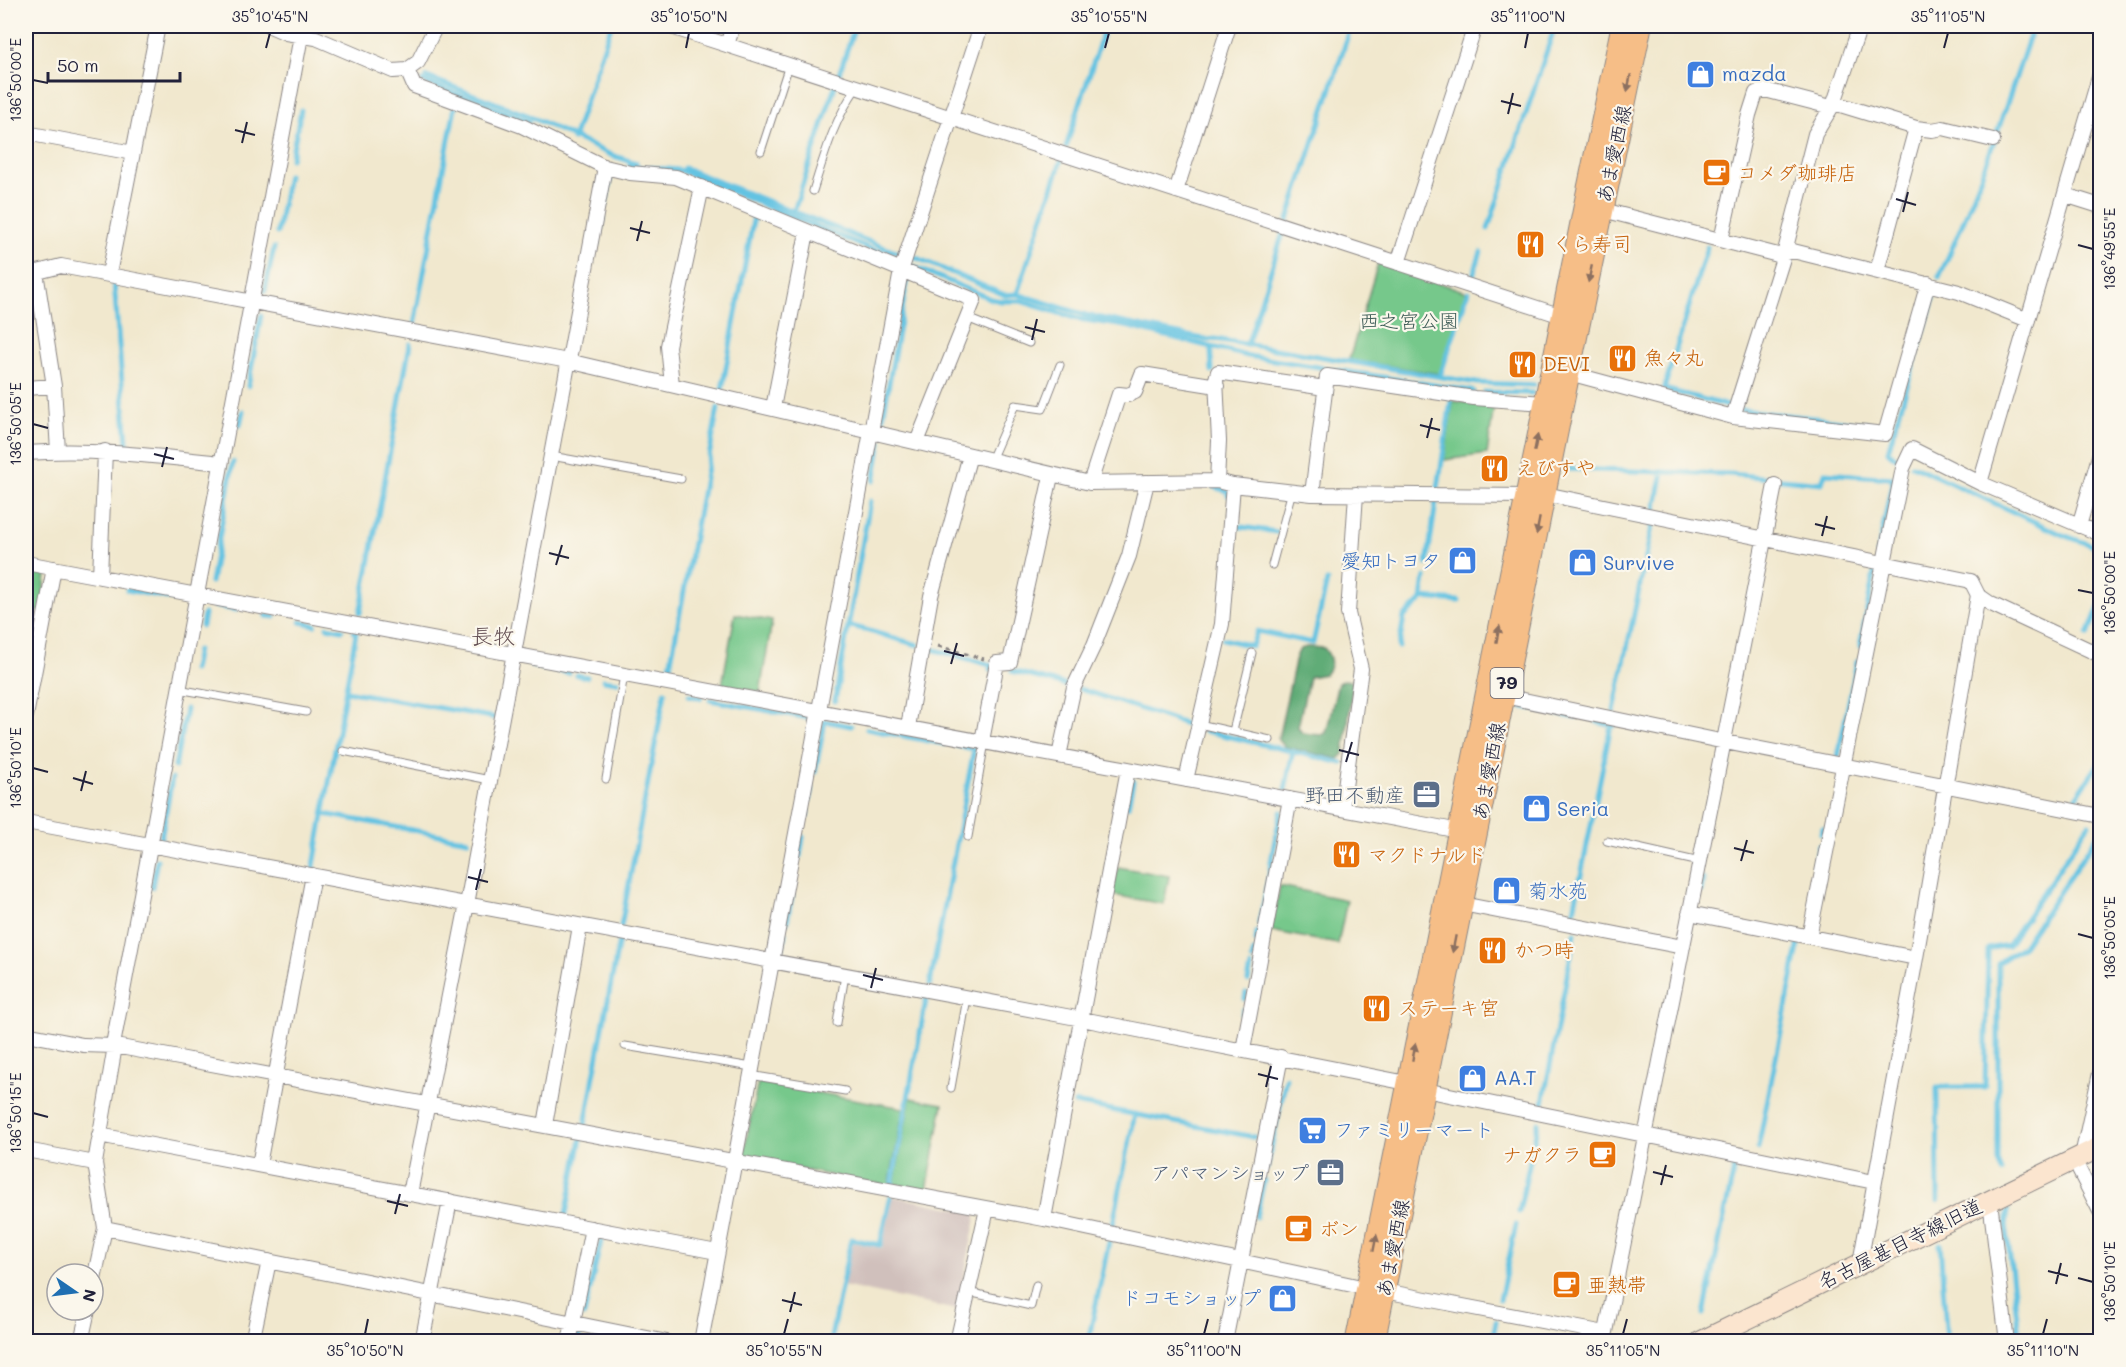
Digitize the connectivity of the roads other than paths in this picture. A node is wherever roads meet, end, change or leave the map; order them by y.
1 (156, 26) edge
2 (270, 26) edge
3 (436, 26) edge
4 (668, 26) edge
5 (733, 26) edge
6 (981, 26) edge
7 (1229, 26) edge
8 (1475, 26) edge
9 (1622, 26) edge
10 (1641, 26) edge
11 (1860, 26) edge
12 (301, 36) junction
13 (727, 45) junction
14 (790, 65) junction
15 (407, 70) junction
16 (2100, 74) edge
17 (857, 87) junction
18 (1833, 105) junction
19 (951, 118) junction
20 (1916, 128) junction
21 (26, 133) edge
22 (1993, 140) dead end
23 (761, 151) dead end
24 (133, 153) junction
25 (605, 167) junction
26 (702, 187) junction
27 (1176, 190) junction
28 (813, 191) dead end
29 (2066, 195) junction
30 (2100, 206) edge
31 (1603, 210) junction
32 (807, 232) junction
33 (1721, 240) junction
34 (1784, 255) junction
35 (1398, 263) junction
36 (902, 270) junction
37 (1877, 271) junction
38 (31, 273) edge
39 (110, 274) junction
40 (1928, 283) junction
41 (251, 302) junction
42 (1562, 316) junction
43 (967, 318) junction
44 (2028, 320) junction
45 (1029, 343) dead end
46 (568, 361) junction
47 (1060, 365) dead end
48 (1569, 373) junction
49 (672, 385) junction
50 (1217, 386) junction
51 (54, 387) junction
52 (26, 388) edge
53 (1325, 388) junction
54 (1545, 403) junction
55 (773, 408) junction
56 (1733, 417) junction
57 (872, 431) junction
58 (917, 442) junction
59 (58, 451) junction
60 (105, 451) junction
61 (26, 453) edge
62 (2100, 453) edge
63 (969, 455) junction
64 (551, 456) junction
65 (991, 461) junction
66 (221, 463) junction
67 (1051, 476) junction
68 (681, 479) dead end
69 (1217, 481) junction
70 (1147, 482) junction
71 (1090, 483) junction
72 (1980, 483) junction
73 (1233, 485) junction
74 (1775, 485) dead end
75 (1292, 491) junction
76 (1312, 494) junction
77 (1356, 494) junction
78 (1535, 495) junction
79 (2079, 526) junction
80 (2100, 534) edge
81 (1765, 540) junction
82 (26, 563) edge
83 (1883, 563) junction
84 (1272, 565) dead end
85 (54, 568) junction
86 (100, 577) junction
87 (1978, 595) junction
88 (196, 596) junction
89 (1252, 653) dead end
90 (32, 654) edge
91 (514, 654) junction
92 (2100, 655) edge
93 (624, 675) junction
94 (178, 689) junction
95 (1504, 696) junction
96 (819, 710) junction
97 (26, 712) edge
98 (306, 712) dead end
99 (1199, 724) junction
100 (908, 727) junction
101 (1233, 731) junction
102 (1270, 740) dead end
103 (983, 741) junction
104 (1725, 742) junction
105 (343, 752) dead end
106 (1059, 756) junction
107 (1843, 765) junction
108 (1128, 769) junction
109 (606, 779) dead end
110 (490, 780) junction
111 (1186, 780) junction
112 (1944, 784) junction
113 (1290, 799) junction
114 (1342, 809) junction
115 (2100, 816) edge
116 (26, 822) edge
117 (1467, 832) junction
118 (968, 837) dead end
119 (1607, 842) dead end
120 (149, 844) junction
121 (1700, 862) junction
122 (313, 875) junction
123 (467, 904) junction
124 (1462, 904) junction
125 (1689, 914) junction
126 (580, 926) junction
127 (1809, 937) junction
128 (1683, 947) junction
129 (1916, 958) junction
130 (772, 962) junction
131 (845, 975) junction
132 (968, 998) junction
133 (1082, 1019) junction
134 (837, 1023) dead end
135 (26, 1034) edge
136 (114, 1045) junction
137 (625, 1046) dead end
138 (1243, 1050) junction
139 (1281, 1057) junction
140 (751, 1071) junction
141 (2100, 1073) edge
142 (276, 1075) junction
143 (1416, 1087) junction
144 (951, 1088) dead end
145 (845, 1091) dead end
146 (428, 1103) junction
147 (545, 1125) junction
148 (99, 1135) junction
149 (1645, 1136) junction
150 (2100, 1147) edge
151 (26, 1150) edge
152 (2078, 1158) junction
153 (734, 1162) junction
154 (95, 1163) junction
155 (259, 1165) junction
156 (1874, 1182) junction
157 (410, 1194) junction
158 (450, 1201) junction
159 (1990, 1201) junction
160 (2099, 1206) edge
161 (987, 1209) junction
162 (1044, 1219) junction
163 (105, 1228) junction
164 (592, 1228) junction
165 (717, 1251) junction
166 (1243, 1260) junction
167 (269, 1261) junction
168 (98, 1262) edge
169 (1860, 1263) junction
170 (1036, 1285) dead end
171 (1375, 1289) junction
172 (968, 1292) junction
173 (431, 1295) junction
174 (85, 1322) edge
175 (573, 1323) junction
176 (1605, 1337) edge
177 (81, 1341) edge
178 (252, 1341) edge
179 (422, 1341) edge
180 (569, 1341) edge
181 (667, 1341) edge
182 (701, 1341) edge
183 (957, 1341) edge
184 (1225, 1341) edge
185 (1356, 1341) edge
186 (1374, 1341) edge
187 (1700, 1341) edge
188 (2007, 1341) edge

1 - 24 street
2 - 12 street
3 - 15 street
4 - 13 street
5 - 13 street
6 - 19 street
7 - 27 street
8 - 35 street
9 - 42 main road, あま愛西線 / 79
10 -> 31 main road, あま愛西線 / 79
11 - 18 street
12 - 15 street
12 - 41 street
13 - 14 street
14 - 17 street
14 - 23 lane
15 - 25 street
16 - 29 street
17 - 19 street
17 - 28 lane
18 - 20 street
18 - 33 street
18 - 34 street
19 - 27 street
19 - 36 street
20 - 22 street
20 - 37 street
21 - 24 street
24 - 39 street
25 - 26 street
25 - 46 street
26 - 32 street
26 - 49 street
27 - 35 street
29 - 30 street
29 - 44 street
31 - 33 street
31 -> 48 main road, あま愛西線 / 79
32 - 36 street
32 - 55 street
33 - 34 street
34 - 37 street
34 - 56 street
35 - 42 street
36 - 43 street
36 - 57 street
37 - 40 street
38 - 39 street
38 - 51 street
39 - 41 street
40 - 44 street
40 - 56 street
41 - 46 street
41 - 66 street
42 - 54 main road, あま愛西線 / 79
43 - 45 lane
43 - 58 street
44 - 72 street
46 - 49 street
46 - 64 street
47 - 65 lane
48 - 56 street
48 - 78 main road, あま愛西線 / 79
49 - 55 street
50 - 53 street
50 - 69 street
50 - 71 street
51 - 52 street
51 - 59 street
53 - 54 street
53 - 76 street
78 -> 54 main road, あま愛西線 / 79
55 - 57 street
57 - 58 street
57 - 96 street
58 - 63 street
59 - 60 street
59 - 61 street
60 - 66 street
60 - 86 street
62 - 79 street
63 - 65 street
63 - 100 street
64 - 68 lane
64 - 91 street
65 - 67 street
66 - 88 street
67 - 71 street
67 - 103 street
69 - 70 street
69 - 73 street
70 - 71 street
70 - 106 street
72 - 79 street
72 - 83 street
73 - 75 street
73 - 99 street
74 - 81 street
75 - 76 street
75 - 84 lane
76 - 77 street
77 - 78 street
77 - 114 street
78 - 81 street
78 -> 95 main road, あま愛西線 / 79
117 -> 78 main road, あま愛西線 / 79
79 - 80 street
81 - 83 street
81 - 104 street
82 - 85 street
83 - 87 street
83 - 107 street
85 - 86 street
85 - 90 street
86 - 88 street
87 - 92 street
87 - 112 street
88 - 91 street
88 - 94 street
89 - 101 lane
90 - 97 street
91 - 93 street
91 - 110 street
93 - 96 street
93 - 109 lane
94 - 98 lane
94 - 120 street
95 - 104 street
95 - 117 main road, あま愛西線 / 79
96 - 100 street
96 - 130 street
99 - 101 lane
99 - 111 street
100 - 103 street
101 - 102 lane
103 - 106 street
103 - 118 lane
104 - 107 street
104 - 121 street
105 - 110 lane
106 - 108 street
107 - 112 street
107 - 127 street
108 - 111 street
108 - 133 street
110 - 123 street
111 - 113 street
112 - 115 street
112 - 129 street
113 - 114 street
113 - 138 street
114 - 117 street
116 - 120 street
117 - 124 main road, あま愛西線 / 79
143 -> 117 main road, あま愛西線 / 79
119 - 121 lane
120 - 122 street
120 - 136 street
121 - 125 street
122 - 123 street
122 - 142 street
123 - 126 street
123 - 146 street
124 - 128 street
124 -> 143 main road, あま愛西線 / 79
125 - 127 street
125 - 128 street
126 - 130 street
126 - 147 street
127 - 129 street
128 - 149 street
129 - 156 street
130 - 131 street
130 - 140 street
131 - 132 street
131 - 134 lane
132 - 133 street
132 - 144 lane
133 - 138 street
133 - 162 street
135 - 136 street
136 - 142 street
136 - 148 street
137 - 140 lane
138 - 139 street
139 - 143 street
139 - 166 street
140 - 145 lane
140 - 153 street
141 - 152 street
142 - 146 street
142 - 155 street
143 - 149 street
143 - 171 main road, あま愛西線 / 79
146 - 147 street
146 - 157 street
147 - 153 street
148 - 154 street
148 - 155 street
149 - 156 street
149 - 176 street
150 - 152 street, 名古屋甚目寺線旧道
151 - 154 street
152 - 159 street, 名古屋甚目寺線旧道
152 - 160 street
153 - 161 street
153 - 165 street
154 - 163 street
155 - 157 street
156 - 169 street
157 - 158 street
158 - 164 street
158 - 173 street
159 - 169 street, 名古屋甚目寺線旧道
159 - 188 street
161 - 162 street
161 - 172 street
162 - 166 street
163 - 167 street
163 - 168 street
164 - 165 street
164 - 175 street
165 - 182 street
166 - 171 street
166 - 184 street
167 - 173 street
167 - 178 street
169 - 187 street, 名古屋甚目寺線旧道
170 - 172 lane
171 - 176 street
171 - 185 main road, あま愛西線 / 79
171 - 186 main road, あま愛西線 / 79
172 - 183 street
173 - 175 street
173 - 179 street
174 - 177 street
175 - 180 street
175 - 181 street

